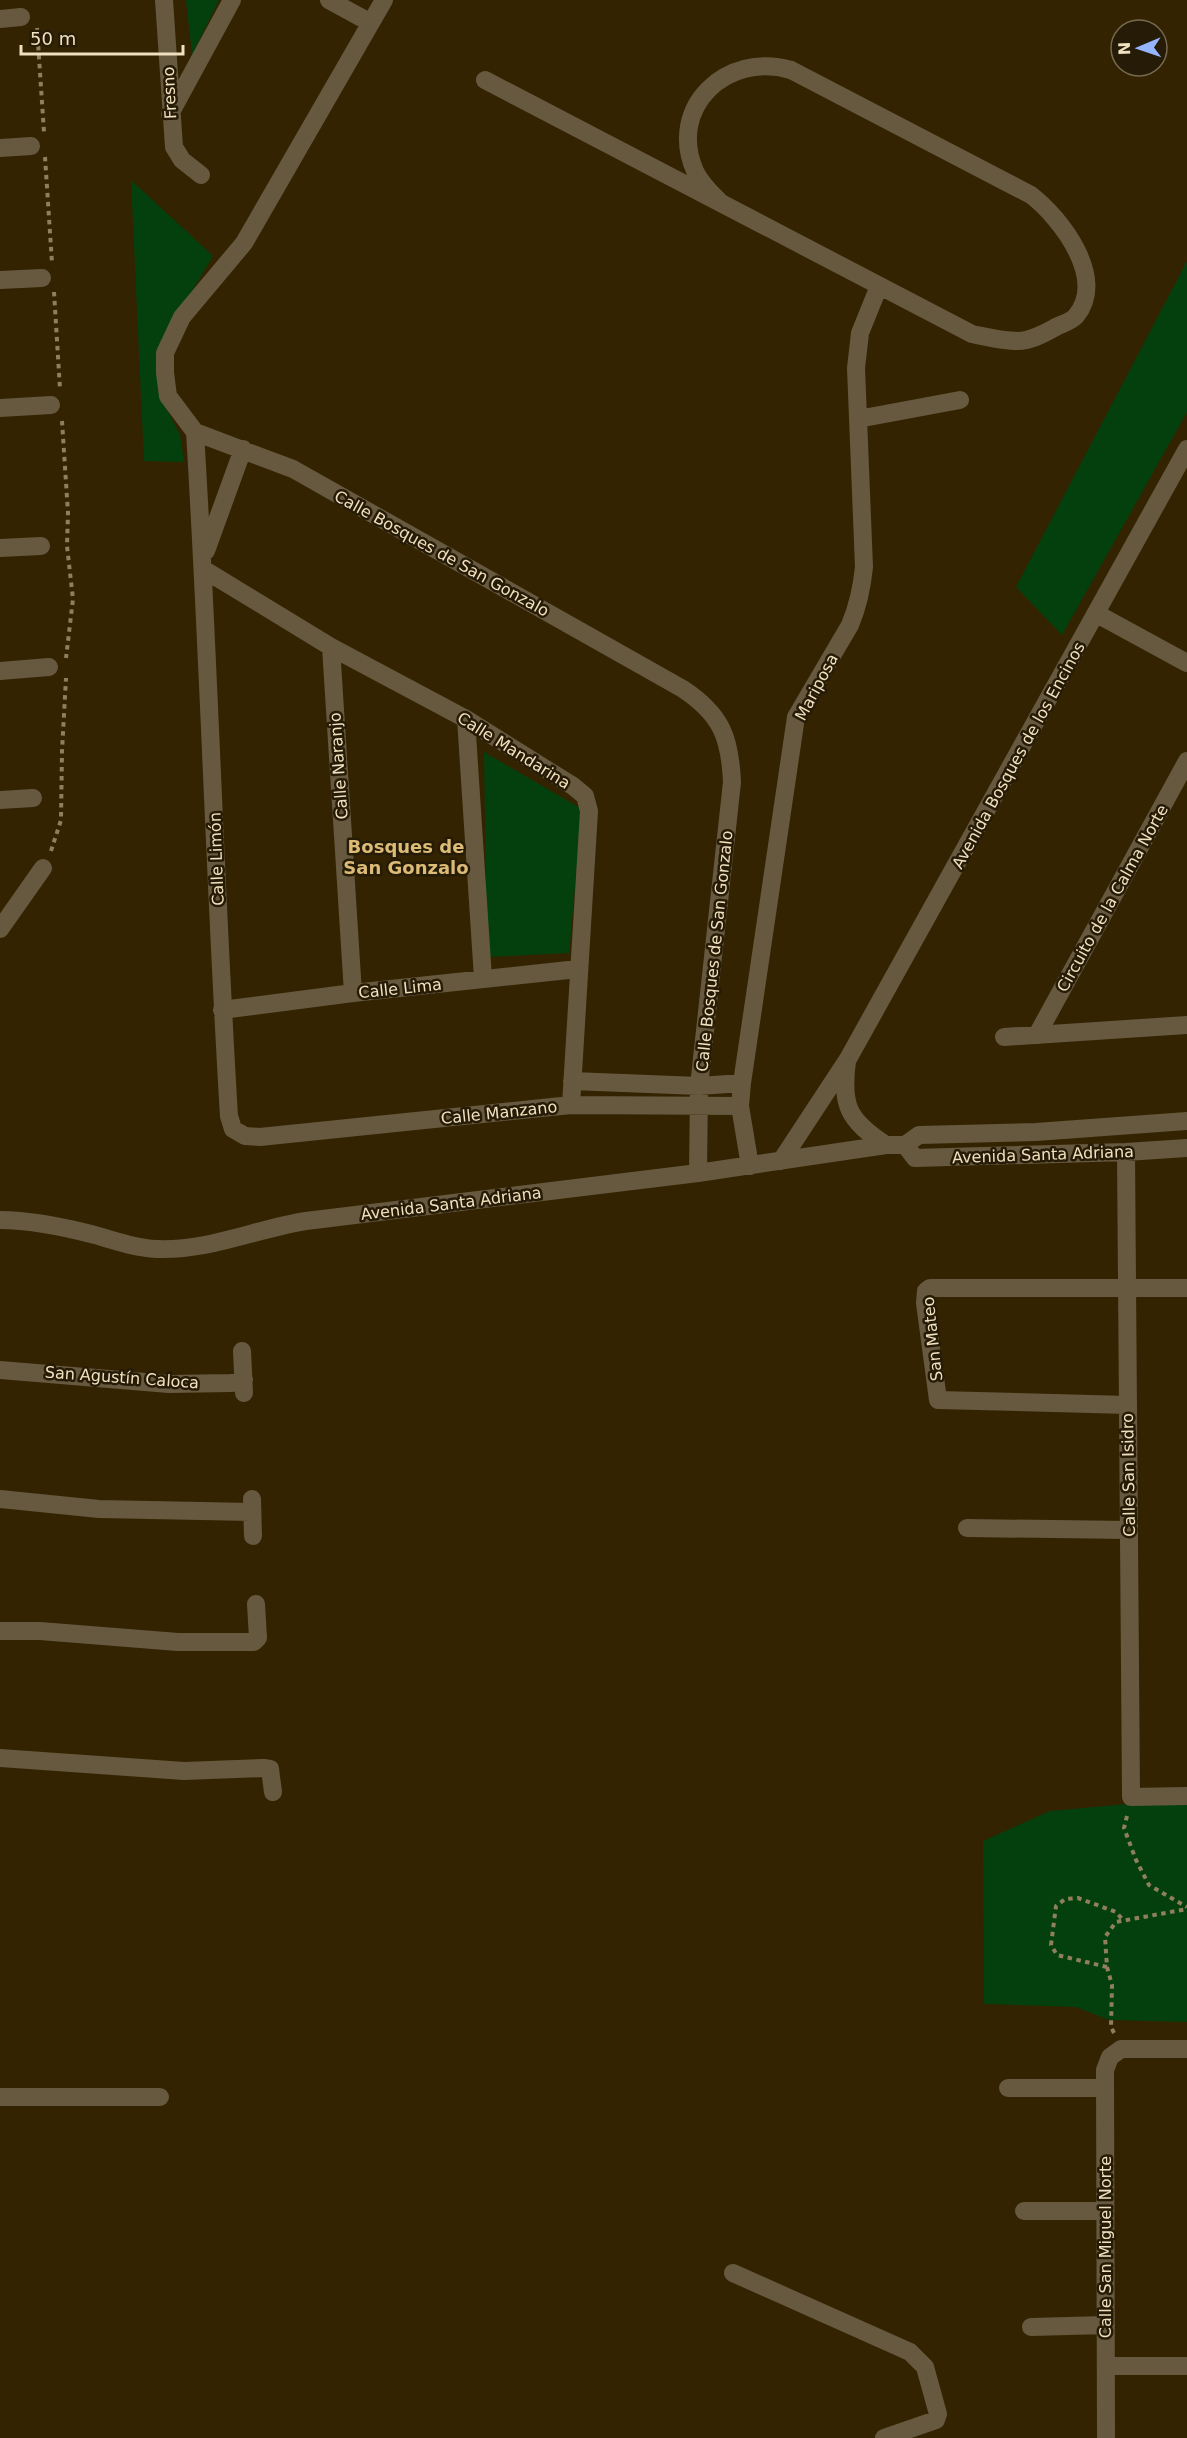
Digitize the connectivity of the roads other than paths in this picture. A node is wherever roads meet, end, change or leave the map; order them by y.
1 (164, 0) edge
2 (232, 0) edge
3 (329, 0) edge
4 (378, 2) edge
5 (0, 19) edge
6 (29, 21) road end
7 (371, 23) junction
8 (485, 80) dead end
9 (170, 114) junction
10 (0, 148) edge
11 (40, 148) road end
12 (201, 175) dead end
13 (722, 204) junction
14 (49, 279) road end
15 (0, 280) edge
16 (879, 286) junction
17 (960, 400) dead end
18 (58, 405) road end
19 (0, 408) edge
20 (858, 419) junction
21 (195, 432) junction
22 (243, 449) junction
23 (1187, 449) edge
24 (41, 546) dead end
25 (0, 548) edge
26 (203, 564) junction
27 (1097, 614) junction
28 (331, 647) junction
29 (1187, 663) edge
30 (49, 667) dead end
31 (0, 670) edge
32 (466, 719) junction
33 (1187, 761) edge
34 (33, 798) dead end
35 (0, 800) edge
36 (43, 868) road end
37 (0, 929) edge
38 (578, 969) junction
39 (483, 978) junction
40 (353, 993) junction
41 (222, 1010) junction
42 (1187, 1025) edge
43 (1037, 1035) junction
44 (1004, 1037) dead end
45 (848, 1059) junction
46 (572, 1081) junction
47 (742, 1083) junction
48 (699, 1095) junction
49 (571, 1105) junction
50 (740, 1106) junction
51 (1187, 1121) edge
52 (260, 1137) joint
53 (886, 1145) junction
54 (905, 1145) junction
55 (1187, 1148) edge
56 (1125, 1152) junction
57 (781, 1161) junction
58 (750, 1166) junction
59 (698, 1173) junction
60 (0, 1220) edge
61 (1127, 1288) junction
62 (1187, 1288) edge
63 (242, 1351) dead end
64 (0, 1370) edge
65 (1128, 1406) junction
66 (0, 1499) edge
67 (967, 1528) dead end
68 (1129, 1530) junction
69 (253, 1536) dead end
70 (256, 1604) dead end
71 (0, 1631) edge
72 (0, 1758) edge
73 (273, 1792) dead end
74 (1187, 1796) edge
75 (1187, 2049) edge
76 (1008, 2088) dead end
77 (1104, 2088) junction
78 (0, 2097) edge
79 (160, 2097) dead end
80 (1024, 2211) dead end
81 (1105, 2211) junction
82 (733, 2273) dead end
83 (1106, 2325) junction
84 (1031, 2326) dead end
85 (1106, 2366) junction
86 (1187, 2366) edge
87 (884, 2438) edge
88 (1106, 2438) edge

1 - 9 street, Fresno
2 - 9 street
3 - 7 street
4 - 7 street
5 - 6 street
7 - 21 street
8 - 13 street
9 - 12 street, Fresno
10 - 11 street
13 - 16 street
13 - 16 street
14 - 15 street
16 - 20 street, Mariposa
17 - 20 street
18 - 19 street
20 - 47 street, Mariposa
21 - 22 street, Calle Bosques de San Gonzalo
21 - 26 street, Calle Limón
22 - 26 street, Calle Limón
22 - 48 street, Calle Bosques de San Gonzalo
23 - 27 street, Avenida Bosques de los Encinos
24 - 25 street
26 - 28 street, Calle Mandarina
26 - 41 street, Calle Limón
27 - 29 street
27 - 45 street, Avenida Bosques de los Encinos
28 - 32 street, Calle Mandarina
28 - 40 street, Calle Naranjo
30 - 31 street
32 - 38 street, Calle Mandarina
32 - 39 street
33 - 43 street, Circuito de la Calma Norte
34 - 35 street
36 - 37 street
38 - 39 street, Calle Lima
38 - 46 street, Calle Mandarina
39 - 40 street, Calle Lima
40 - 41 street, Calle Lima
41 - 52 street, Calle Limón
42 - 43 street
43 - 44 street
45 - 53 street, Avenida Bosques de los Encinos
45 - 57 street, Avenida Bosques de los Encinos
46 - 48 street, Calle Manzano
46 - 49 street, Calle Mandarina
47 - 48 street, Calle Manzano
47 - 50 street, Mariposa
48 - 49 street, Calle Manzano
48 - 50 street, Calle Manzano
48 - 59 street, Calle Bosques de San Gonzalo
49 - 52 street, Calle Manzano
50 - 58 street, Mariposa
51 - 54 street, Avenida Santa Adriana
53 - 54 street, Avenida Santa Adriana
53 - 57 street, Avenida Santa Adriana
54 - 56 street, Avenida Santa Adriana
55 - 56 street, Avenida Santa Adriana
56 - 61 street, Calle San Isidro
57 - 58 street, Avenida Santa Adriana
58 - 59 street, Avenida Santa Adriana
59 - 60 street, Avenida Santa Adriana
61 - 62 street
61 - 65 street, Calle San Isidro
61 - 65 street, San Mateo
63 - 64 street, San Agustín Caloca
65 - 68 street, Calle San Isidro
66 - 69 street
67 - 68 street
68 - 74 street, Calle San Isidro
70 - 71 street
72 - 73 street
75 - 77 street, Calle San Miguel Norte
76 - 77 street
77 - 81 street, Calle San Miguel Norte
78 - 79 street
80 - 81 street
81 - 83 street, Calle San Miguel Norte
82 - 87 street
83 - 84 street
83 - 85 street, Calle San Miguel Norte
85 - 86 street
85 - 88 street, Calle San Miguel Norte

